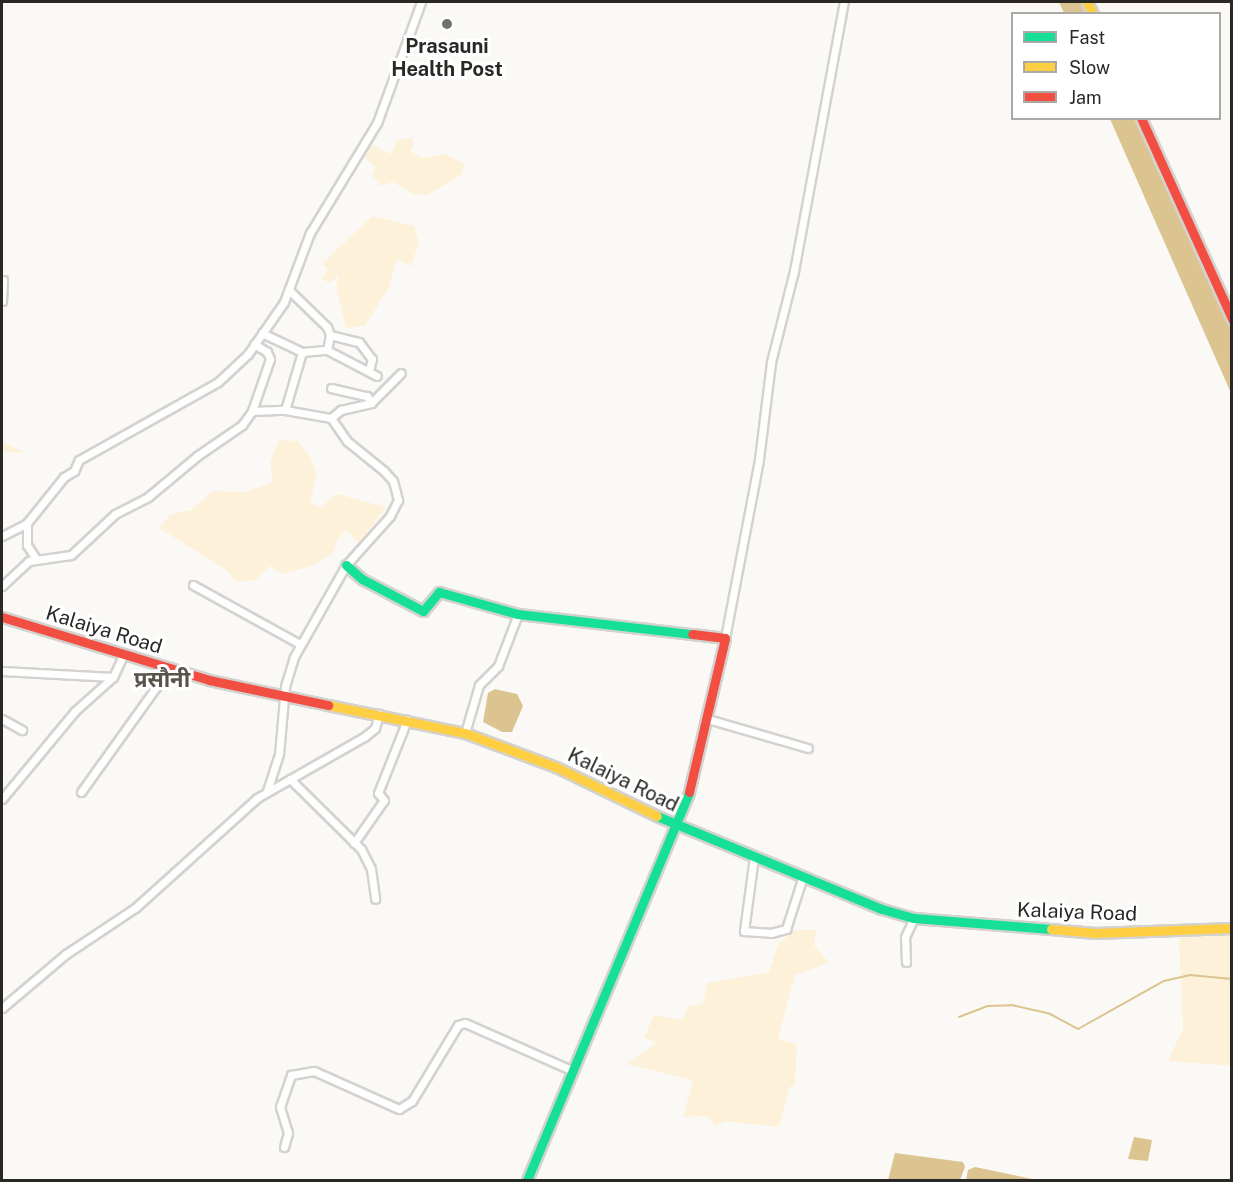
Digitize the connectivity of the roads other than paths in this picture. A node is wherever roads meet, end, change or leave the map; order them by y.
1 (421, 2) edge
2 (844, 2) edge
3 (1142, 120) edge
4 (3, 280) edge
5 (290, 291) junction
6 (2, 301) edge
7 (1232, 319) edge
8 (262, 333) junction
9 (330, 335) junction
10 (254, 344) junction
11 (327, 350) junction
12 (302, 352) junction
13 (369, 370) junction
14 (400, 373) dead end
15 (377, 376) dead end
16 (331, 388) dead end
17 (371, 403) junction
18 (285, 410) junction
19 (252, 411) junction
20 (331, 418) junction
21 (27, 523) junction
22 (2, 536) edge
23 (36, 559) junction
24 (346, 565) junction
25 (193, 585) dead end
26 (2, 586) edge
27 (518, 614) junction
28 (2, 616) edge
29 (725, 638) junction
30 (300, 644) junction
31 (123, 656) junction
32 (169, 669) junction
33 (2, 671) edge
34 (113, 677) junction
35 (285, 696) junction
36 (379, 714) junction
37 (2, 719) edge
38 (708, 719) junction
39 (407, 720) junction
40 (22, 730) dead end
41 (465, 733) junction
42 (808, 748) dead end
43 (290, 779) junction
44 (267, 791) junction
45 (81, 792) dead end
46 (2, 799) edge
47 (678, 826) junction
48 (354, 843) junction
49 (754, 857) junction
50 (803, 876) junction
51 (375, 899) dead end
52 (915, 918) junction
53 (1232, 928) edge
54 (906, 962) dead end
55 (2, 1008) edge
56 (571, 1070) junction
57 (284, 1147) dead end
58 (527, 1180) edge

1 - 5 street
2 - 29 street
3 - 7 main road
4 - 6 street
5 - 8 street
5 - 9 street
8 - 10 street
8 - 12 street
9 - 11 street
9 - 13 street
10 - 19 street
10 - 21 street
11 - 12 street
11 - 13 street
12 - 18 street
13 - 15 street
14 - 17 street
16 - 17 street
17 - 20 street
18 - 19 street
18 - 20 street
19 - 23 street
20 - 24 street
21 - 22 street
21 - 23 street
23 - 26 street
24 - 27 main road
24 - 30 street
25 - 30 street
27 - 29 main road
27 - 41 street
28 - 31 main road, Kalaiya Road
29 - 38 main road
30 - 35 street
31 - 32 main road, Kalaiya Road
31 - 34 street
32 - 35 main road, Kalaiya Road
32 - 45 street
33 - 34 street
34 - 46 street
35 - 36 main road, Kalaiya Road
35 - 44 street
36 - 39 main road, Kalaiya Road
36 - 43 street
37 - 40 street
38 - 42 street
38 - 47 main road
39 - 41 main road, Kalaiya Road
39 - 48 street
41 - 47 main road, Kalaiya Road
43 - 44 street
43 - 48 street
44 - 55 street
47 - 49 main road, Kalaiya Road
47 - 56 main road
48 - 51 street
49 - 50 main road, Kalaiya Road
49 - 50 street
50 - 52 main road, Kalaiya Road
52 - 53 main road, Kalaiya Road
52 - 54 street
56 - 57 street
56 - 58 main road

